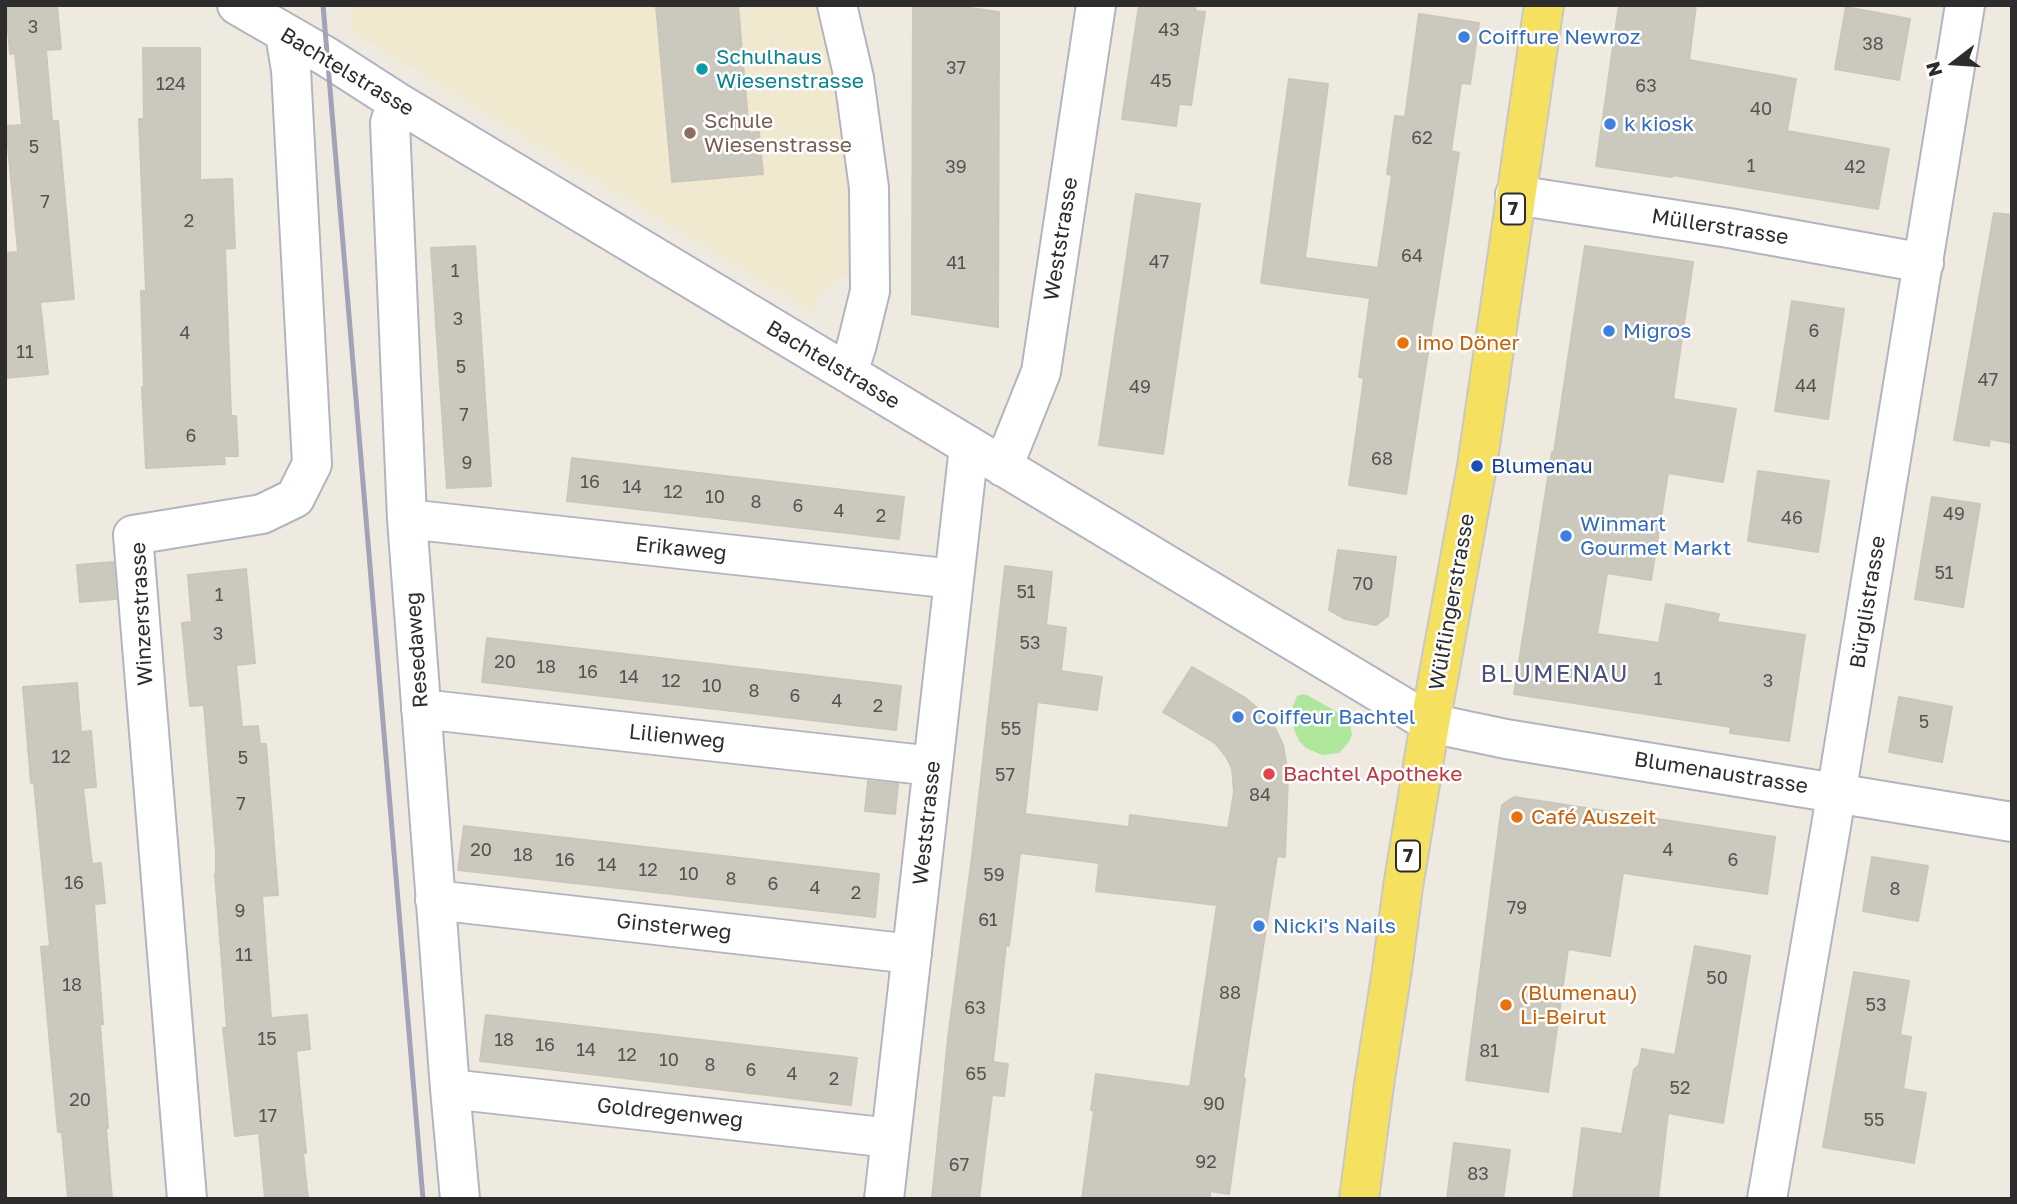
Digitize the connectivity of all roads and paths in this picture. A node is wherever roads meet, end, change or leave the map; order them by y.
1 (237, 5) edge
2 (837, 5) edge
3 (1096, 5) edge
4 (1544, 5) edge
5 (1965, 5) edge
6 (285, 34) junction
7 (397, 102) junction
8 (1515, 195) junction
9 (1924, 263) junction
10 (848, 373) junction
11 (969, 447) junction
12 (1003, 467) junction
13 (407, 519) junction
14 (954, 579) junction
15 (421, 709) junction
16 (1430, 723) junction
17 (933, 766) junction
18 (1837, 792) junction
19 (2012, 822) edge
20 (435, 900) junction
21 (912, 954) junction
22 (450, 1088) junction
23 (891, 1138) junction
24 (187, 1199) edge
25 (460, 1199) edge
26 (884, 1199) edge
27 (1359, 1199) edge
28 (1766, 1199) edge

1 - 6 street, Bachtelstrasse
2 - 10 street
3 - 12 street, Weststrasse
4 - 8 main road, Wülflingerstrasse / 7
5 - 9 street, Bürglistrasse
6 - 7 street, Bachtelstrasse
6 - 24 street, Winzerstrasse
7 - 10 street, Bachtelstrasse
7 - 13 street, Resedaweg
8 - 9 street, Müllerstrasse
8 - 16 main road, Wülflingerstrasse / 7
9 - 18 street, Bürglistrasse
10 - 11 street, Bachtelstrasse
11 - 12 street, Bachtelstrasse
11 - 14 street, Weststrasse
12 - 16 street, Bachtelstrasse
13 - 14 street, Erikaweg
13 - 15 street, Resedaweg
14 - 17 street, Weststrasse
15 - 17 street, Lilienweg
15 - 20 street, Resedaweg
16 - 18 street, Blumenaustrasse
16 - 27 main road, Wülflingerstrasse / 7
17 - 21 street, Weststrasse
18 - 19 street, Blumenaustrasse
18 - 28 street, Bürglistrasse
20 - 21 street, Ginsterweg
20 - 22 street, Resedaweg
21 - 23 street, Weststrasse
22 - 23 street, Goldregenweg
22 - 25 street, Resedaweg
23 - 26 street, Weststrasse

